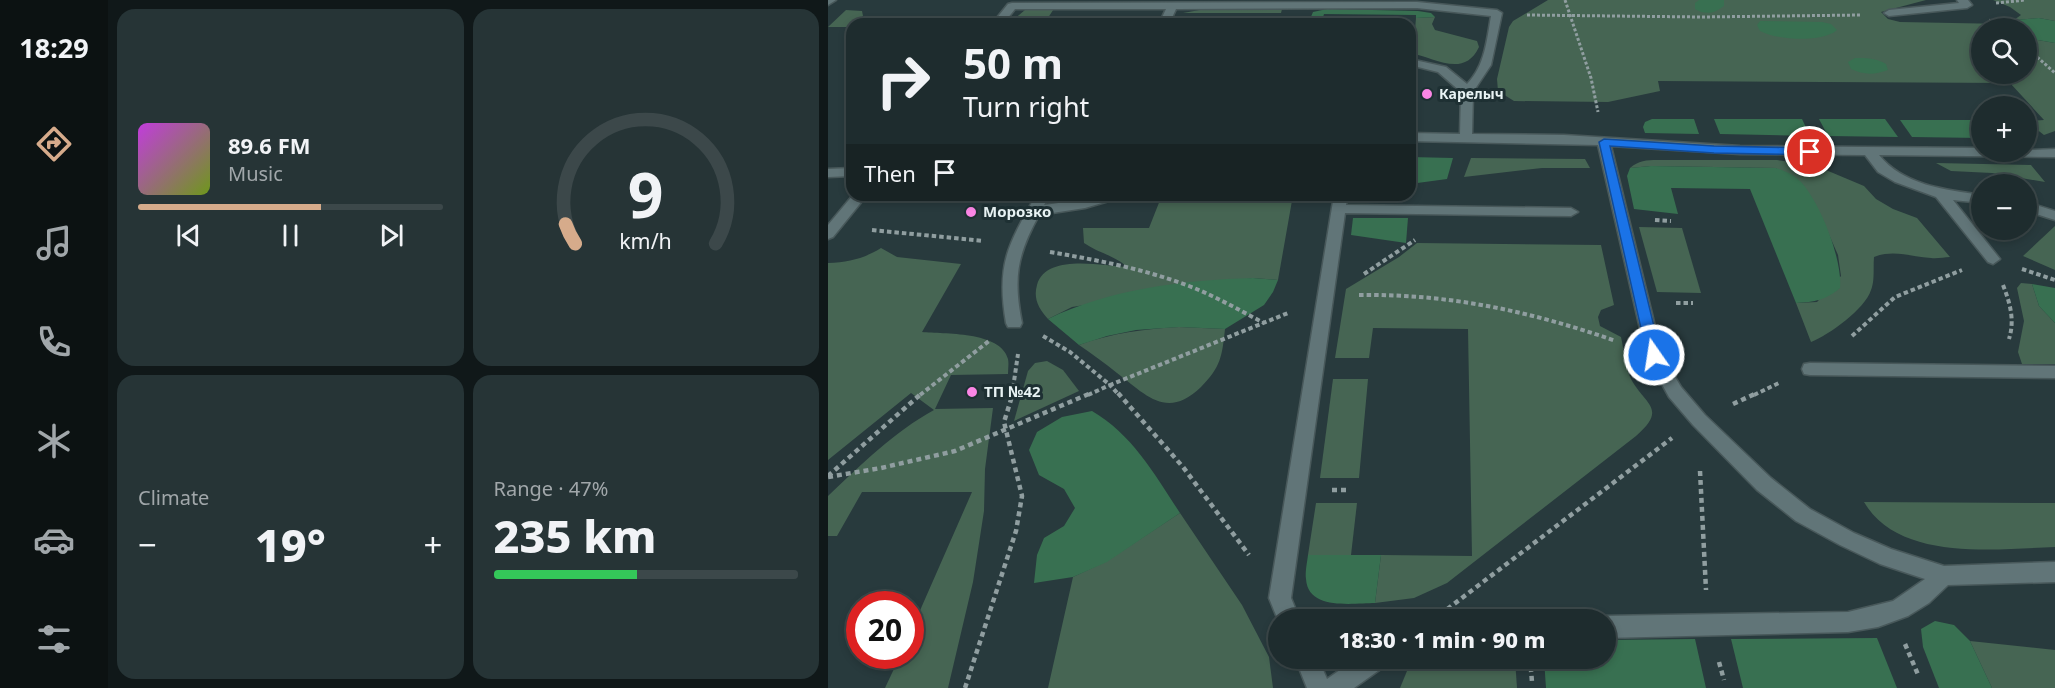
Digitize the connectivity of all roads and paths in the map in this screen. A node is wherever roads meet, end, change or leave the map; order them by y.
1 (1565, 0) edge
2 (1962, 0) edge
3 (1172, 6) junction
4 (1497, 13) junction
5 (1889, 14) joint
6 (1570, 17) junction
7 (1002, 18) edge
8 (1167, 18) edge
9 (2037, 57) edge
10 (1416, 64) edge
11 (2055, 73) edge
12 (1467, 91) junction
13 (1416, 137) edge
14 (1466, 137) junction
15 (1604, 142) junction
16 (1869, 152) junction
17 (2055, 153) edge
18 (846, 172) edge
19 (828, 173) edge
20 (1941, 194) junction
21 (1971, 198) edge
22 (855, 201) edge
23 (1040, 201) edge
24 (1095, 201) edge
25 (1340, 202) edge
26 (1442, 209) junction
27 (2037, 210) edge
28 (1034, 211) junction
29 (1571, 212) dead end
30 (2055, 216) edge
31 (830, 232) edge
32 (1017, 246) junction
33 (1993, 259) junction
34 (1326, 296) junction
35 (1014, 323) junction
36 (1264, 323) junction
37 (1654, 355) junction
38 (1810, 369) junction
39 (2007, 372) junction
40 (2055, 372) edge
41 (1110, 385) junction
42 (1698, 420) junction
43 (1004, 432) junction
44 (828, 476) edge
45 (2055, 572) edge
46 (1944, 576) junction
47 (1280, 598) junction
48 (1284, 609) edge
49 (1446, 609) edge
50 (1710, 625) junction
51 (1616, 627) edge
52 (1311, 669) edge
53 (1361, 669) edge
54 (1531, 669) edge
55 (1532, 682) dead end
56 (965, 688) edge
57 (1319, 688) edge
58 (1334, 688) edge

1 - 6 path
2 - 5 lane
3 - 4 lane
3 - 7 lane
3 - 8 lane
4 - 6 path
4 - 12 lane
5 - 6 path
6 - 15 path
9 - 11 path
10 - 12 lane
12 - 14 lane
13 - 14 lane
14 - 15 lane
15 - 16 lane
15 - 37 lane
16 - 17 lane
16 - 20 lane
18 - 19 lane
20 - 21 lane
20 - 33 lane
22 - 31 lane
23 - 28 lane
24 - 28 lane
25 - 26 lane
25 - 34 lane
26 - 29 lane
26 - 34 path
27 - 30 lane
28 - 32 lane
31 - 32 path
32 - 35 lane
32 - 36 path
33 - 38 path
33 - 39 path
34 - 36 path
34 - 37 path
34 - 47 lane
35 - 41 path
35 - 43 path
35 - 44 path
36 - 41 path
37 - 42 lane
38 - 39 lane
38 - 42 path
39 - 40 lane
41 - 43 path
41 - 47 path
42 - 46 lane
42 - 49 path
42 - 50 path
43 - 44 path
43 - 56 path
45 - 46 lane
46 - 50 lane
47 - 48 lane
50 - 51 lane
52 - 57 lane
53 - 58 lane
54 - 55 path

